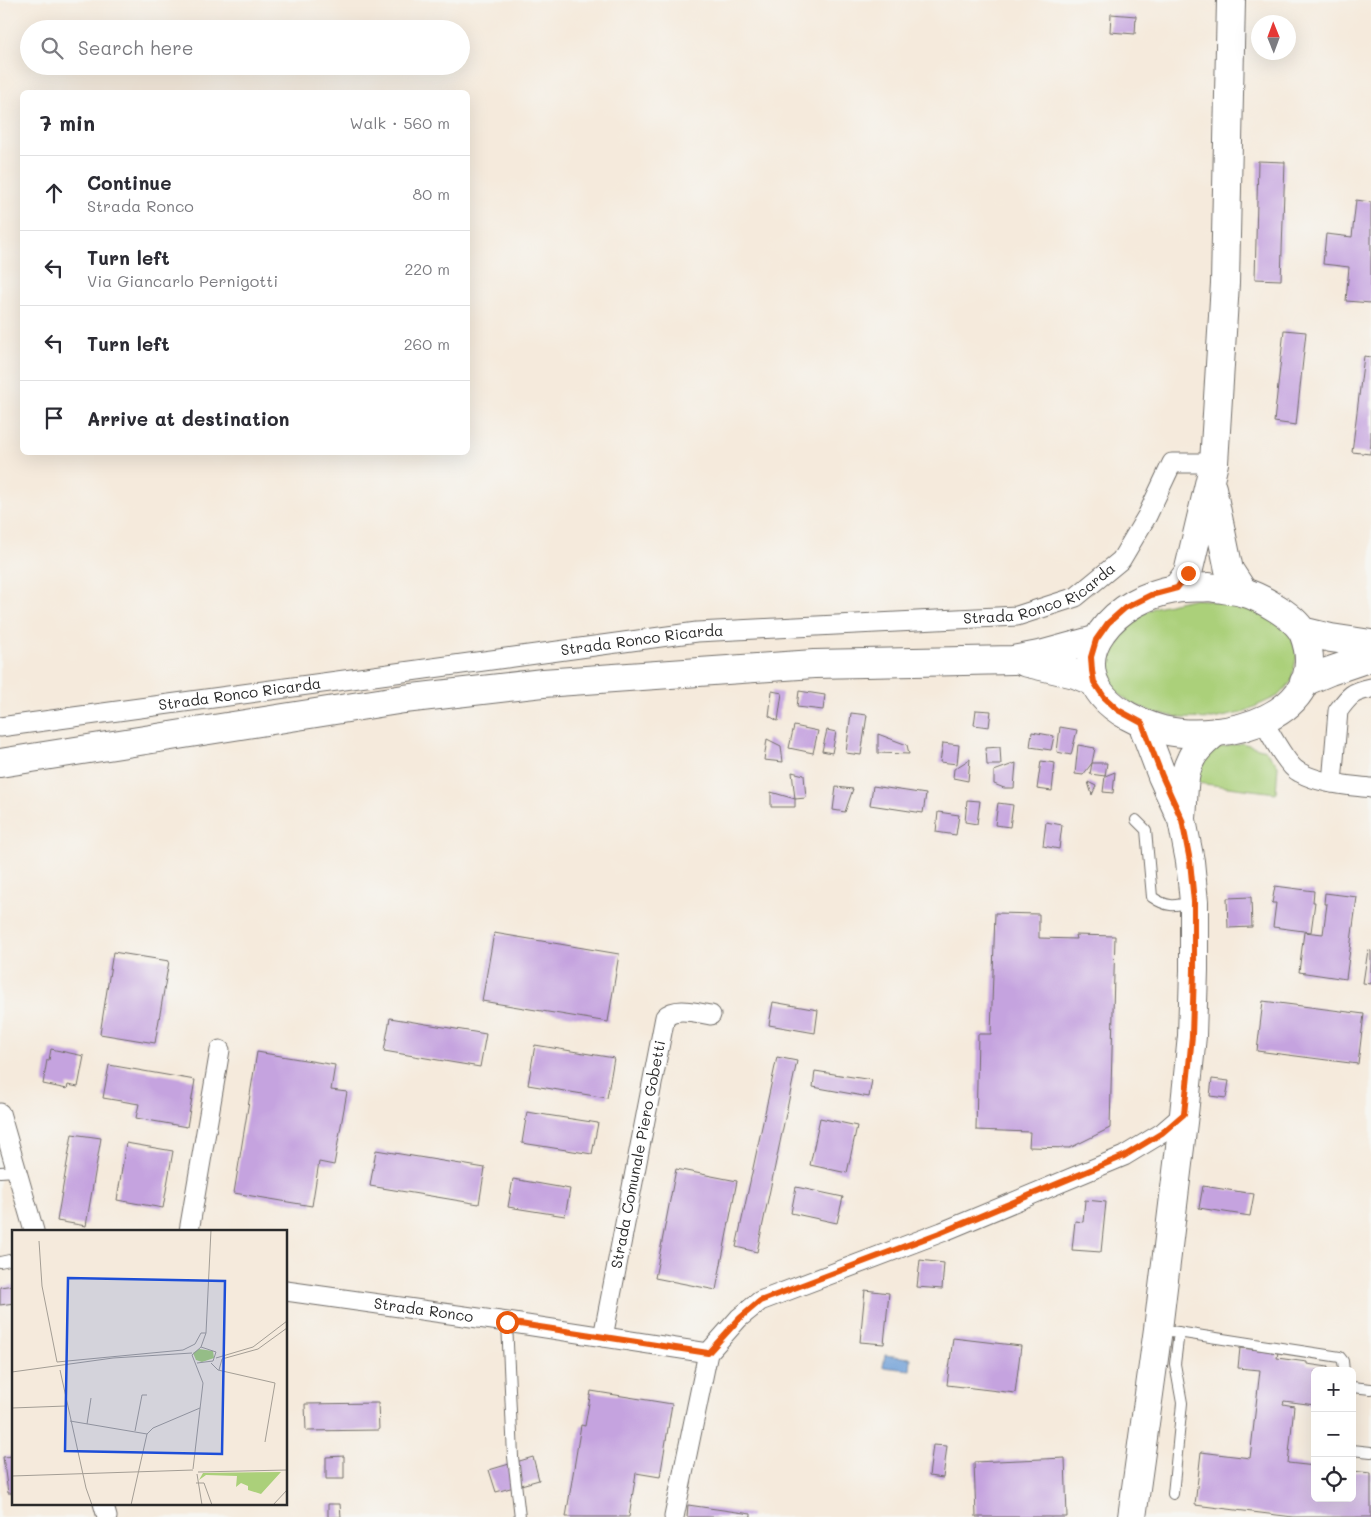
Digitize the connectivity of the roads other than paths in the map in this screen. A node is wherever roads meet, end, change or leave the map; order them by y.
1 (1231, 0) edge
2 (1212, 471) junction
3 (1177, 588) junction
4 (1244, 592) junction
5 (1302, 632) junction
6 (1096, 640) junction
7 (1371, 644) edge
8 (1371, 657) edge
9 (1012, 660) junction
10 (1094, 682) junction
11 (1304, 682) junction
12 (1371, 688) edge
13 (1263, 721) junction
14 (1142, 723) junction
15 (0, 727) edge
16 (1216, 732) junction
17 (0, 762) edge
18 (1332, 783) junction
19 (1371, 788) edge
20 (1136, 820) dead end
21 (1182, 820) junction
22 (1194, 902) junction
23 (710, 1015) dead end
24 (220, 1050) dead end
25 (1184, 1114) junction
26 (0, 1117) edge
27 (8, 1172) edge
28 (34, 1230) edge
29 (189, 1230) edge
30 (288, 1291) edge
31 (507, 1322) junction
32 (1169, 1330) junction
33 (603, 1337) junction
34 (708, 1353) junction
35 (1344, 1367) edge
36 (1356, 1388) edge
37 (1371, 1390) edge
38 (1356, 1450) edge
39 (1371, 1452) edge
40 (1173, 1494) dead end
41 (103, 1504) edge
42 (107, 1517) edge
43 (520, 1517) edge
44 (674, 1517) edge
45 (1132, 1517) edge

1 - 2 main road
2 - 3 main road
2 - 4 main road
2 - 15 street, Strada Ronco Ricarda
3 - 4 main road
3 - 6 main road
4 - 5 main road
5 - 7 main road
5 - 11 main road
6 - 9 main road
6 - 10 main road
8 - 11 main road
9 - 10 main road
9 - 17 main road
10 - 14 main road
11 - 13 main road
12 - 18 street
13 - 16 main road
13 - 18 street
14 - 16 main road
14 - 21 main road
16 - 21 main road
18 - 19 street
20 - 22 lane
21 - 22 main road
22 - 25 main road
23 - 33 street, Strada Comunale Piero Gobetti
24 - 29 street
25 - 32 main road
25 - 34 street
26 - 27 street
27 - 28 street
30 - 31 street, Strada Ronco
31 - 33 street, Strada Ronco
31 - 43 lane
32 - 35 lane
32 - 40 lane
32 - 45 main road
33 - 34 street, Strada Ronco
34 - 44 street
36 - 37 lane
38 - 39 lane
41 - 42 street

